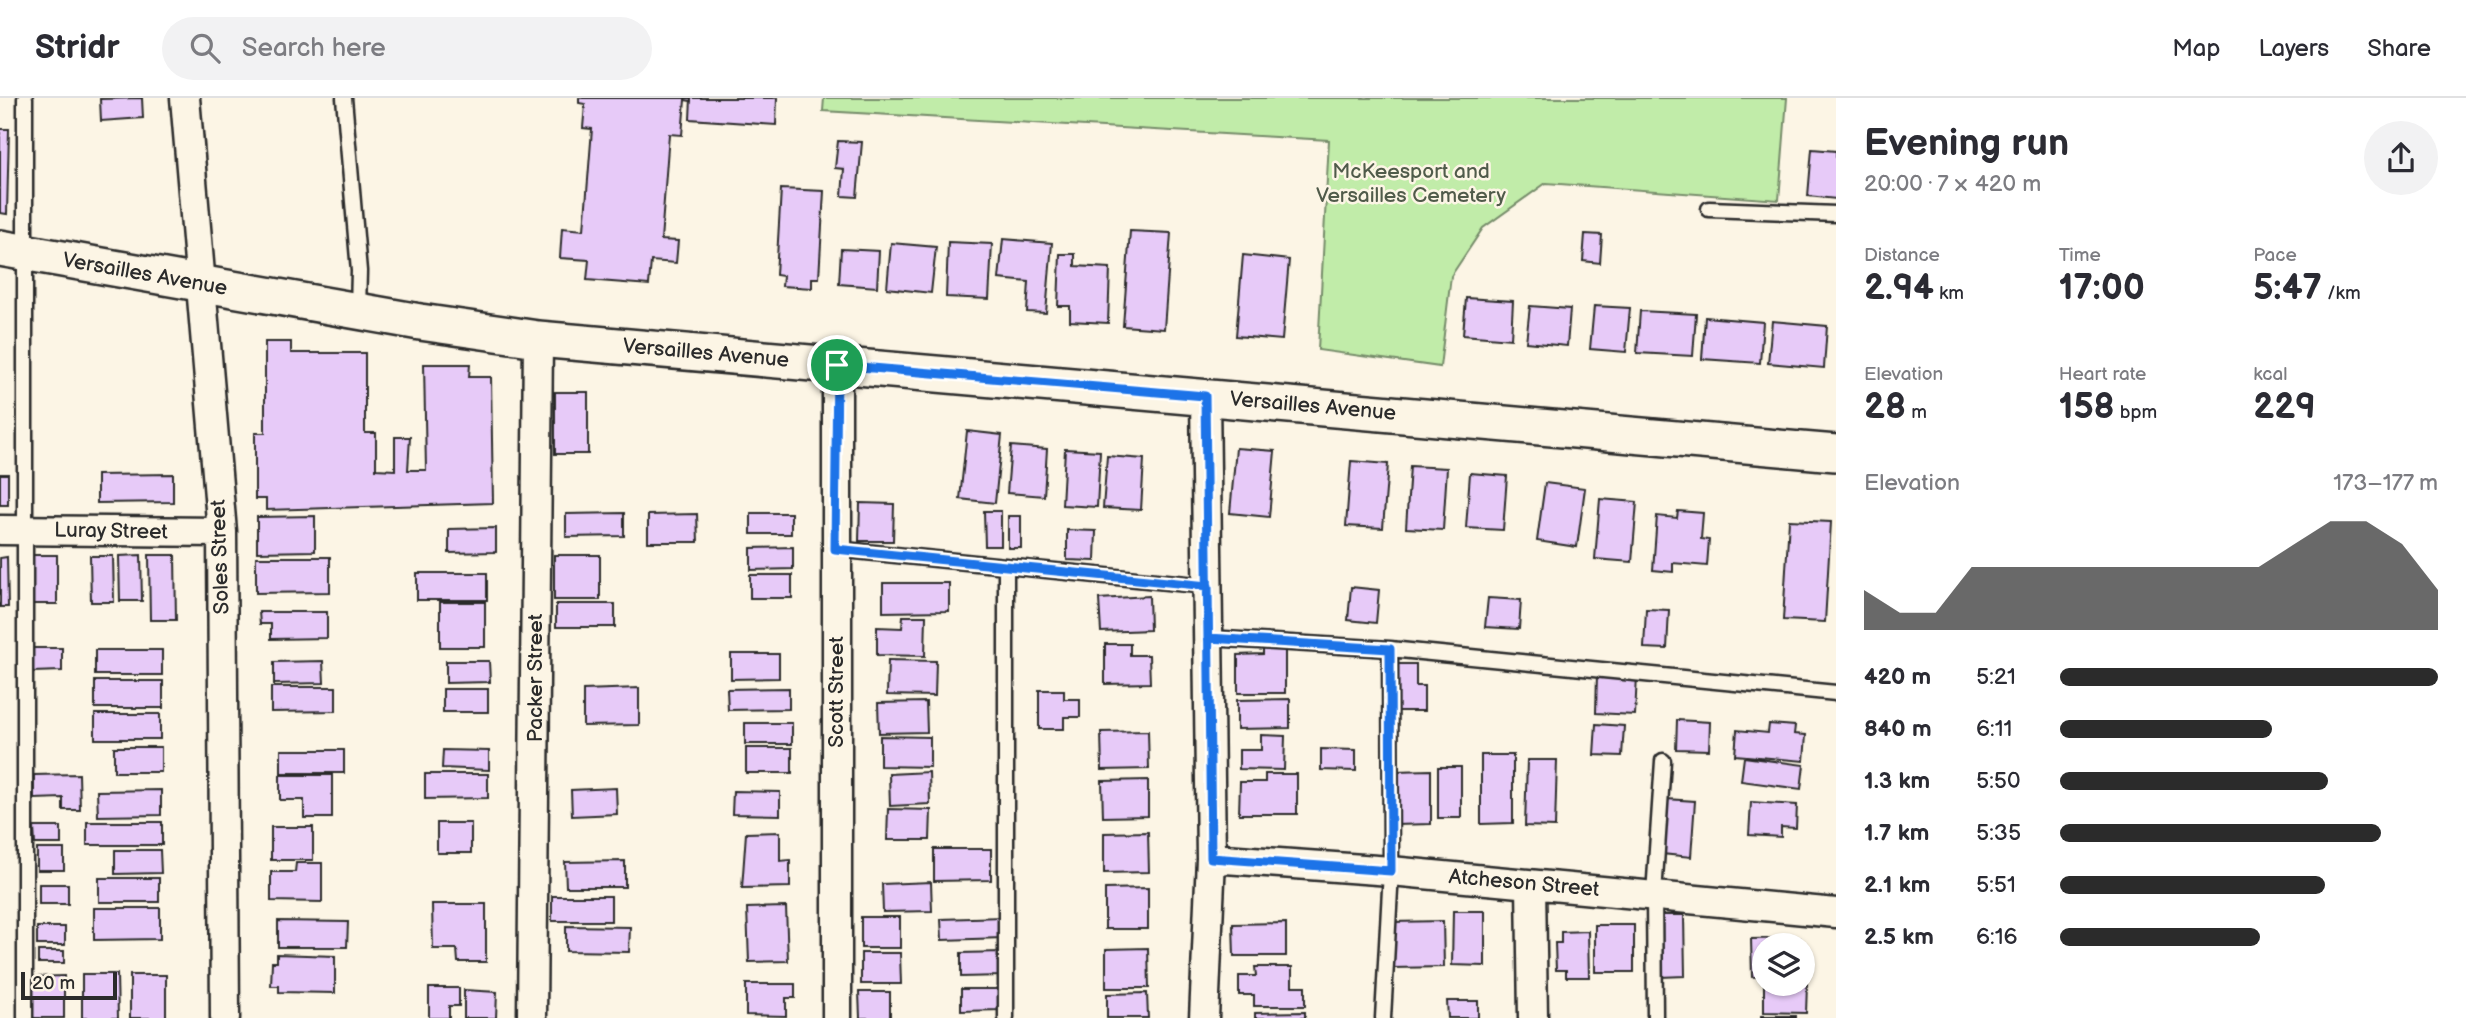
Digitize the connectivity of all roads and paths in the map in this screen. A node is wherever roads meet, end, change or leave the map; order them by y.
1 (25, 98) edge
2 (185, 98) edge
3 (344, 98) edge
4 (1709, 209) dead end
5 (1836, 214) edge
6 (11, 250) edge
7 (202, 284) junction
8 (358, 311) junction
9 (538, 339) junction
10 (837, 365) junction
11 (1205, 396) junction
12 (1836, 453) edge
13 (11, 530) edge
14 (222, 532) junction
15 (835, 549) junction
16 (1006, 568) junction
17 (1208, 586) junction
18 (1208, 638) junction
19 (1390, 649) junction
20 (1836, 693) edge
21 (1663, 761) dead end
22 (1211, 858) junction
23 (1391, 871) junction
24 (1531, 885) junction
25 (1654, 894) junction
26 (1836, 913) edge
27 (24, 1018) edge
28 (225, 1018) edge
29 (532, 1018) edge
30 (837, 1018) edge
31 (1006, 1018) edge
32 (1204, 1018) edge
33 (1382, 1018) edge
34 (1533, 1018) edge
35 (1655, 1018) edge

1 - 6 lane
2 - 7 street, Soles Street
3 - 8 lane
4 - 5 lane
6 - 7 street, Versailles Avenue
6 - 13 lane
7 - 8 street, Versailles Avenue
7 - 14 street, Soles Street
8 - 9 street, Versailles Avenue
9 - 10 street, Versailles Avenue
9 - 29 street, Packer Street
10 - 11 street, Versailles Avenue
10 - 15 street, Scott Street
11 - 12 street, Versailles Avenue
11 - 17 street
13 - 14 street, Luray Street
13 - 27 lane
14 - 28 street, Soles Street
15 - 16 lane
15 - 30 street, Scott Street
16 - 17 lane
16 - 31 lane
17 - 18 street
18 - 19 lane
18 - 22 street
19 - 20 lane
19 - 23 lane
21 - 25 lane
22 - 23 street, Atcheson Street
22 - 32 street
23 - 24 street, Atcheson Street
23 - 33 lane
24 - 25 street, Atcheson Street
24 - 34 street
25 - 26 street, Atcheson Street
25 - 35 lane

